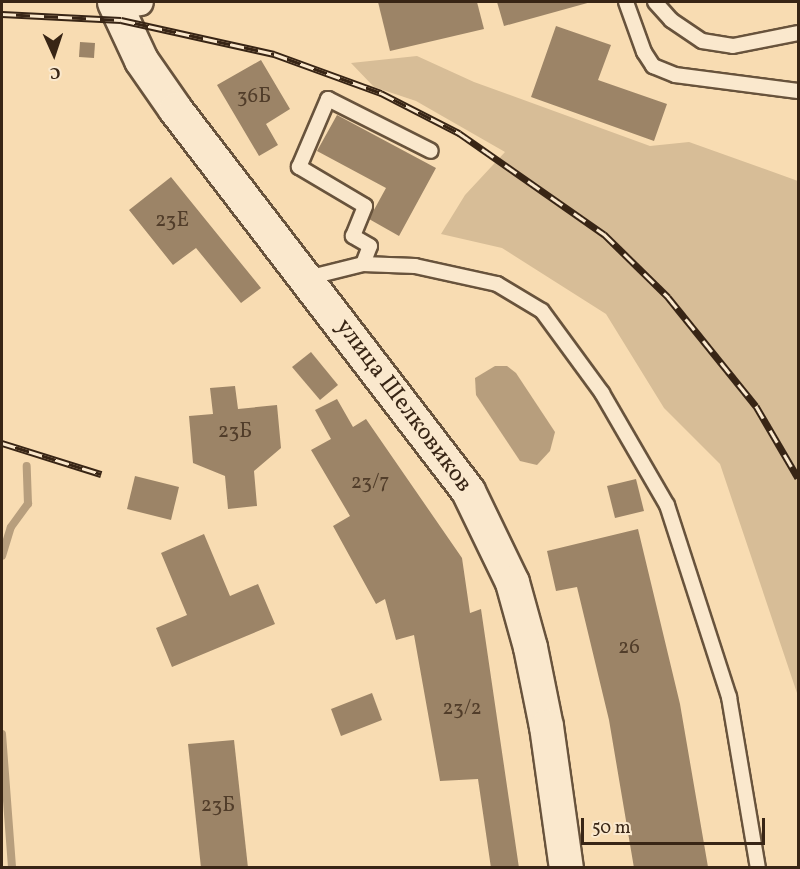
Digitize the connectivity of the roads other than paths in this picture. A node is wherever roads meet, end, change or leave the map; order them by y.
1 (626, 2) edge
2 (655, 2) edge
3 (123, 3) edge
4 (798, 33) edge
5 (798, 92) edge
6 (431, 152) dead end
7 (363, 264) junction
8 (307, 278) junction
9 (566, 867) edge
10 (759, 867) edge

1 - 5 lane
2 - 4 lane
3 - 8 street, улица Шелковиков
6 - 7 lane
7 - 8 lane
7 - 10 lane
8 - 9 street, улица Шелковиков

